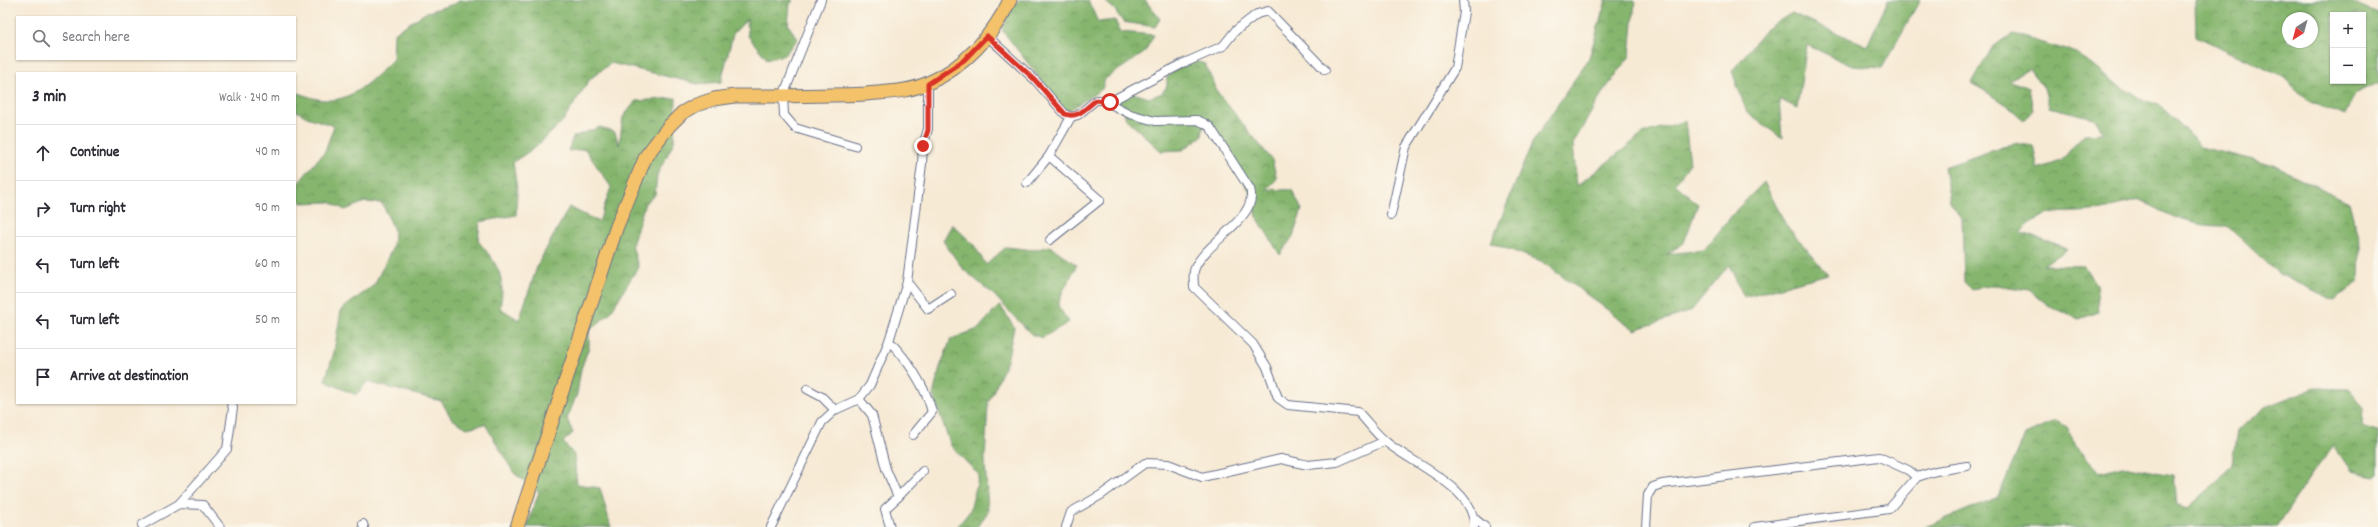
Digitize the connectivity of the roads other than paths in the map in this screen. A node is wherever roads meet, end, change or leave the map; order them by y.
1 (821, 0) edge
2 (1010, 0) edge
3 (1463, 0) edge
4 (987, 36) junction
5 (1325, 70) dead end
6 (928, 84) junction
7 (783, 96) junction
8 (1110, 102) junction
9 (1071, 116) junction
10 (855, 146) dead end
11 (1049, 156) junction
12 (1027, 183) dead end
13 (1391, 215) dead end
14 (1050, 240) dead end
15 (907, 282) junction
16 (951, 294) dead end
17 (889, 341) junction
18 (808, 389) dead end
19 (859, 399) junction
20 (231, 404) edge
21 (835, 410) junction
22 (913, 435) dead end
23 (1385, 441) junction
24 (1967, 466) dead end
25 (923, 471) dead end
26 (1917, 477) junction
27 (898, 497) junction
28 (179, 504) junction
29 (1474, 523) edge
30 (142, 525) dead end
31 (220, 527) edge
32 (517, 527) edge
33 (771, 527) edge
34 (890, 527) edge
35 (1066, 527) edge
36 (1485, 527) edge
37 (1646, 527) edge
38 (1755, 527) edge

1 - 7 street
2 - 4 main road
3 - 13 street
4 - 6 main road
4 - 9 street
5 - 8 street
6 - 7 main road
6 - 15 street
7 - 10 street
7 - 32 main road
8 - 9 street
8 - 23 street
9 - 11 street
11 - 12 street
11 - 14 street
15 - 16 street
15 - 17 street
17 - 19 street
17 - 22 street
18 - 21 street
19 - 21 street
19 - 27 street
20 - 28 street
21 - 33 street
23 - 29 street
23 - 35 street
24 - 26 street
25 - 27 street
26 - 37 street
26 - 38 street
27 - 34 street
28 - 30 street
28 - 31 street
29 - 36 street

